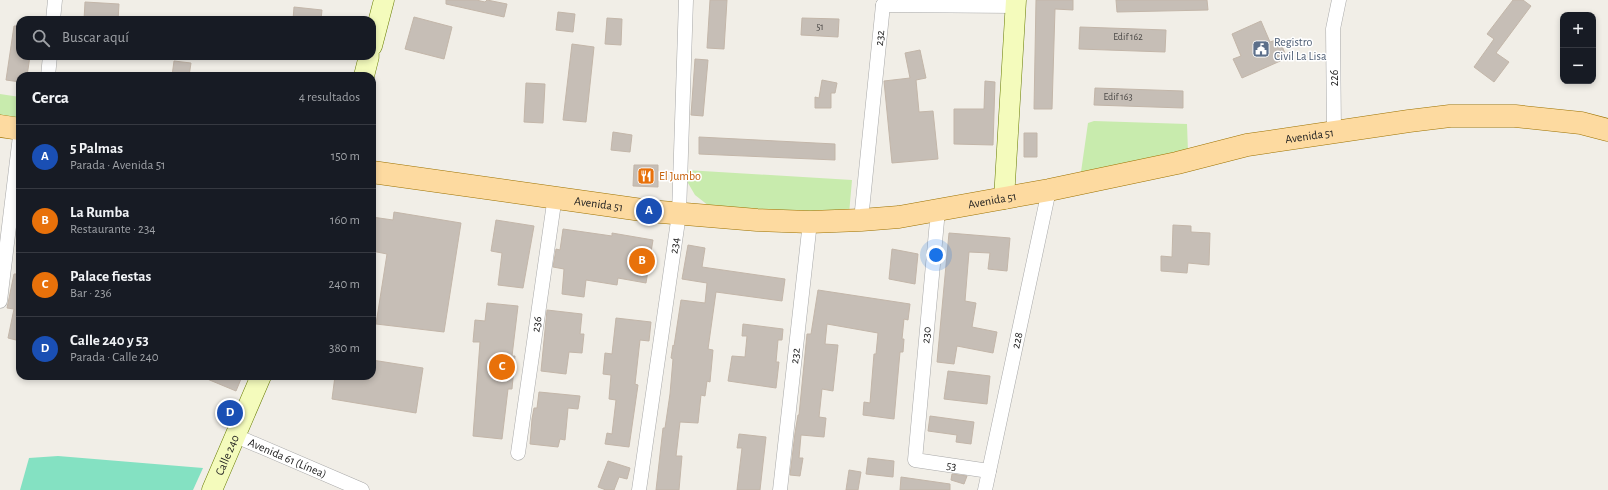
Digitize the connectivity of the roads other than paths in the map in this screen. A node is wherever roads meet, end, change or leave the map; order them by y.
1 (55, 0) edge
2 (384, 0) edge
3 (686, 0) edge
4 (1339, 0) edge
5 (880, 2) edge
6 (1016, 3) edge
7 (53, 16) edge
8 (376, 31) edge
9 (50, 60) edge
10 (368, 60) edge
11 (48, 72) edge
12 (365, 72) edge
13 (0, 126) edge
14 (16, 128) edge
15 (1608, 130) edge
16 (1334, 133) junction
17 (16, 169) edge
18 (376, 173) edge
19 (1049, 190) junction
20 (555, 196) junction
21 (1004, 199) junction
22 (938, 210) junction
23 (679, 214) junction
24 (860, 220) junction
25 (810, 222) junction
26 (0, 301) edge
27 (259, 380) edge
28 (236, 436) junction
29 (518, 453) dead end
30 (915, 460) joint
31 (989, 471) junction
32 (212, 490) edge
33 (362, 490) edge
34 (640, 490) edge
35 (780, 490) edge
36 (985, 490) edge

1 - 7 street
2 - 8 street
3 - 23 street, 234
4 - 16 street, 226
5 - 6 street
5 - 24 street, 232
6 - 21 street
9 - 11 street
10 - 12 street
13 - 14 main road
15 - 16 main road, Avenida 51
16 - 19 main road, Avenida 51
17 - 26 street
18 - 20 main road, Avenida 51
19 - 21 main road, Avenida 51
19 - 31 street, 228
20 - 23 main road, Avenida 51
20 - 29 street, 236
21 - 22 main road, Avenida 51
22 - 24 main road, Avenida 51
22 - 30 street, 230
23 - 25 main road, Avenida 51
23 - 34 street, 234
24 - 25 main road, Avenida 51
25 - 35 street, 232
27 - 28 street, Calle 240
28 - 32 street, Calle 240
28 - 33 street, Avenida 61 (Línea)
30 - 31 street, 53
31 - 36 street, 228

